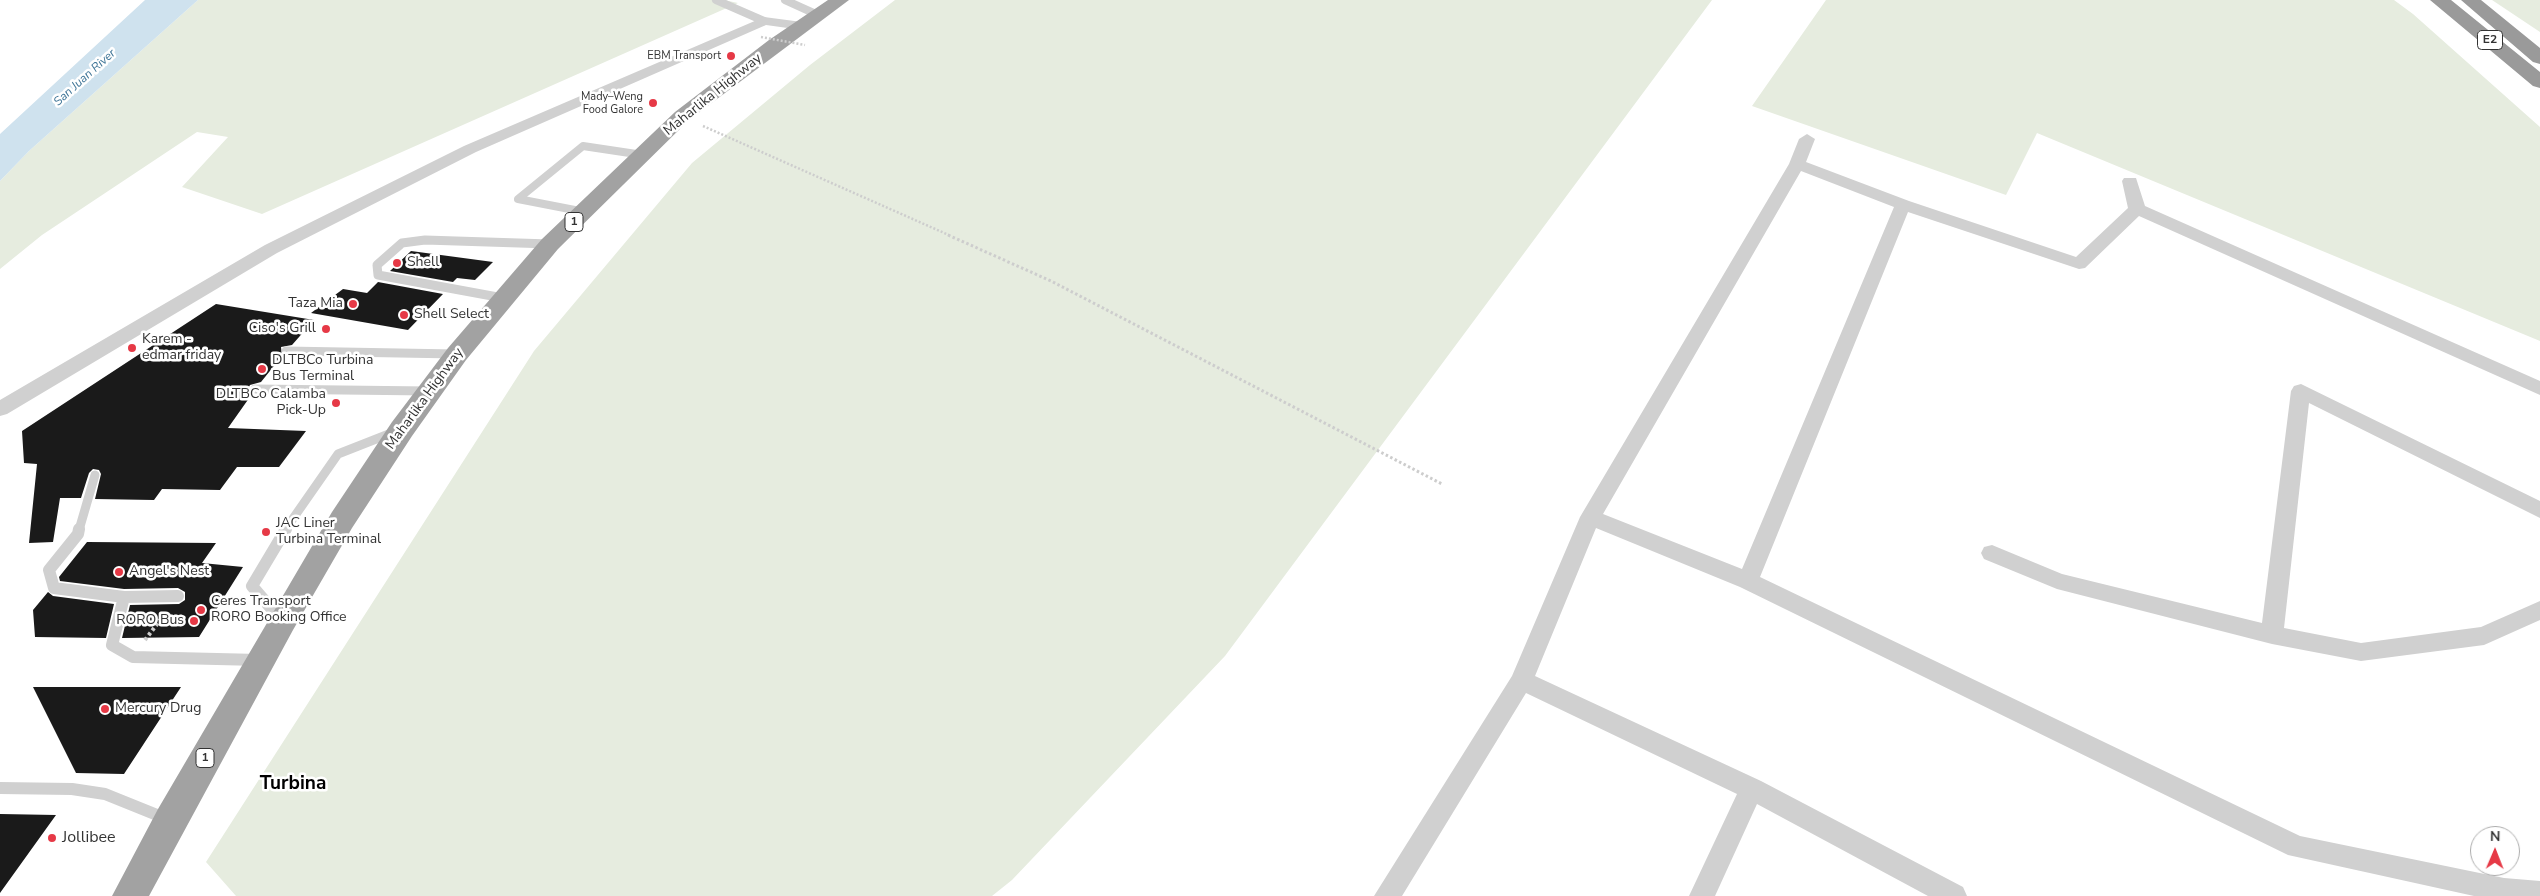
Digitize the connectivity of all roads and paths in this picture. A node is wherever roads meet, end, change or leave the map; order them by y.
1 (716, 0) edge
2 (785, 0) edge
3 (840, 0) edge
4 (2439, 0) edge
5 (2470, 0) edge
6 (818, 15) junction
7 (802, 26) junction
8 (762, 29) junction
9 (805, 45) dead end
10 (2540, 58) edge
11 (2540, 82) edge
12 (682, 116) junction
13 (1808, 138) dead end
14 (643, 155) junction
15 (1797, 164) junction
16 (2130, 181) dead end
17 (1904, 205) junction
18 (2137, 209) junction
19 (585, 212) junction
20 (550, 244) junction
21 (503, 298) junction
22 (286, 351) dead end
23 (457, 354) junction
24 (255, 389) dead end
25 (2540, 389) edge
26 (429, 391) junction
27 (0, 409) edge
28 (402, 429) junction
29 (95, 475) dead end
30 (1442, 484) dead end
31 (2540, 510) edge
32 (1590, 517) junction
33 (1992, 553) dead end
34 (1748, 581) junction
35 (178, 596) joint
36 (124, 597) junction
37 (2540, 610) edge
38 (282, 621) junction
39 (2272, 635) junction
40 (133, 657) junction
41 (261, 660) junction
42 (1522, 680) junction
43 (0, 788) edge
44 (1752, 790) junction
45 (170, 820) junction
46 (2540, 893) edge
47 (130, 896) edge
48 (1387, 896) edge
49 (1702, 896) edge
50 (1954, 896) edge

1 - 8 lane
2 - 6 lane
3 - 6 highway, Maharlika Highway / 1
4 - 11 highway, E2
5 - 10 highway, E2
6 - 7 highway, Maharlika Highway / 1
7 - 8 street
7 - 12 highway, Maharlika Highway / 1
8 - 9 path, bridge
8 - 27 street
12 - 14 highway, Maharlika Highway / 1
12 - 30 path
13 - 15 street
14 - 19 highway, Maharlika Highway / 1
14 - 19 lane
15 - 17 street
15 - 32 street
16 - 18 street
17 - 18 street
17 - 34 street
18 - 25 street
19 - 20 highway, Maharlika Highway / 1
20 - 21 highway, Maharlika Highway / 1
20 - 21 lane
21 - 23 highway, Maharlika Highway / 1
22 - 23 lane
23 - 26 highway, Maharlika Highway / 1
24 - 26 lane
26 - 28 highway, Maharlika Highway / 1
28 - 38 highway, Maharlika Highway / 1
28 - 38 lane
29 - 36 lane
31 - 39 street
32 - 34 street
32 - 42 street
33 - 39 street
34 - 46 street
35 - 36 lane
35 - 40 path
36 - 40 lane
37 - 39 street
38 - 41 highway, Maharlika Highway / 1
40 - 41 lane
41 - 45 highway, Maharlika Highway / 1
42 - 44 street
42 - 48 street
43 - 45 lane
44 - 49 street
44 - 50 street
45 - 47 highway, Maharlika Highway / 1

